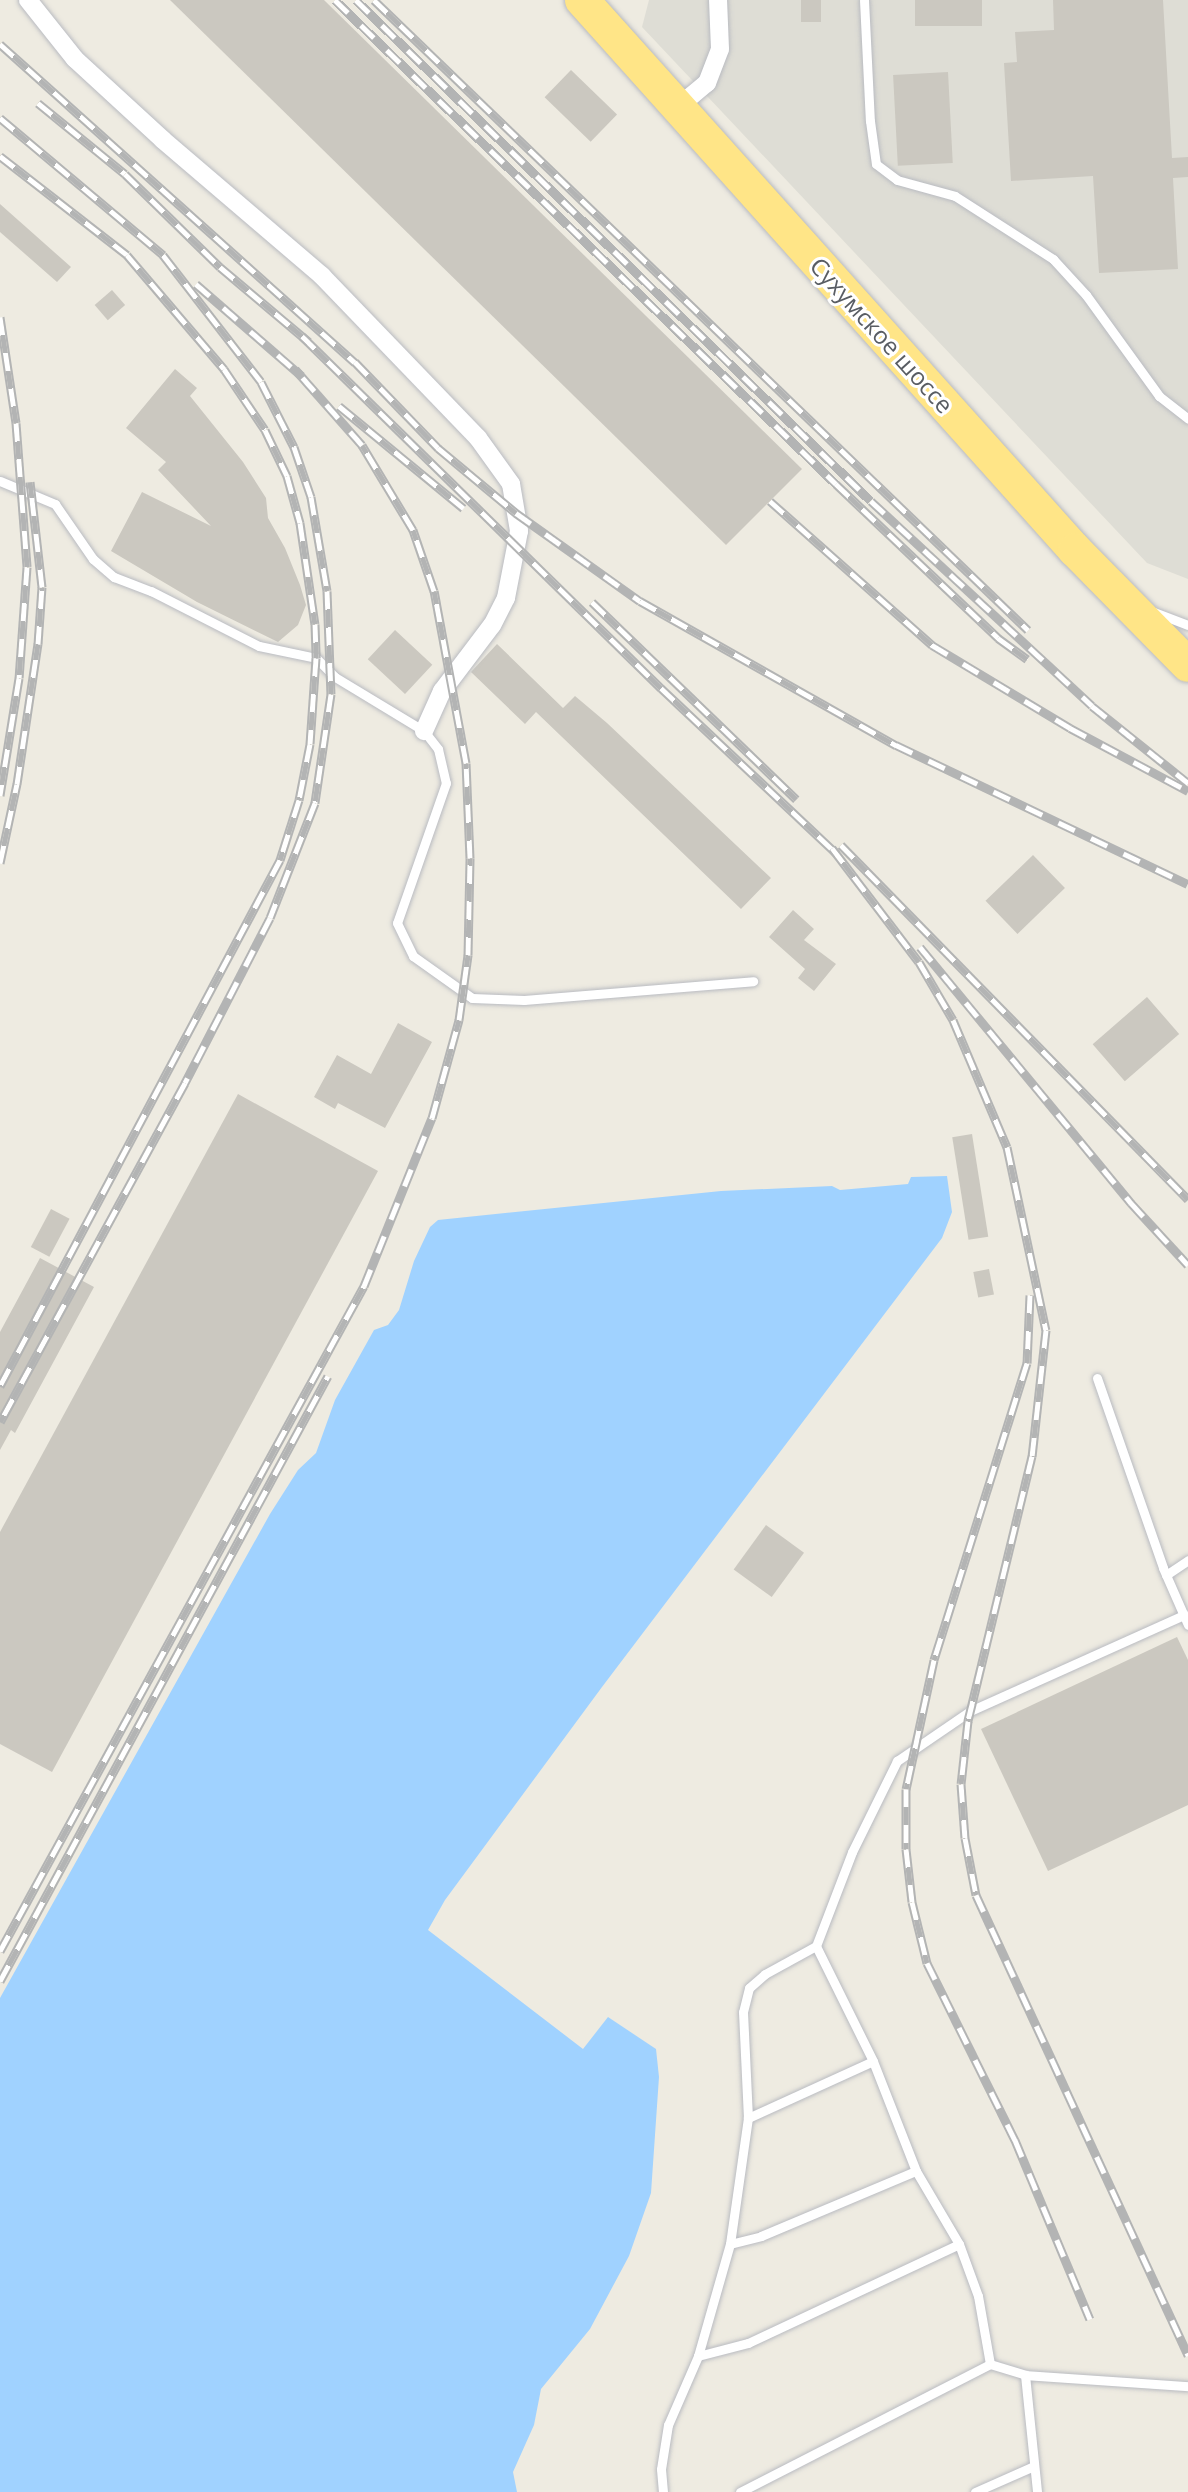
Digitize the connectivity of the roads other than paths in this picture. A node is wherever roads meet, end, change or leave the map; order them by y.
1 (28, 0) edge
2 (582, 0) edge
3 (718, 0) edge
4 (864, 0) edge
5 (678, 107) junction
6 (1188, 419) edge
7 (0, 481) edge
8 (1124, 601) junction
9 (1188, 625) edge
10 (1188, 665) edge
11 (424, 731) junction
12 (753, 981) dead end
13 (1097, 1378) dead end
14 (1188, 1560) edge
15 (1166, 1575) junction
16 (1186, 1620) edge
17 (816, 1946) junction
18 (873, 2061) junction
19 (748, 2118) junction
20 (916, 2171) junction
21 (730, 2244) junction
22 (959, 2244) junction
23 (698, 2356) junction
24 (990, 2364) junction
25 (1025, 2375) junction
26 (1188, 2386) edge
27 (1034, 2466) junction
28 (663, 2492) edge
29 (740, 2492) edge
30 (975, 2492) edge
31 (1037, 2492) edge

1 - 11 street
2 - 5 highway, Сухумское шоссе
3 - 5 street
4 - 6 lane
5 - 8 highway, Сухумское шоссе
7 - 11 lane
8 - 9 lane
8 - 10 highway, Сухумское шоссе
11 - 12 lane
13 - 15 lane
14 - 15 lane
15 - 16 lane
16 - 17 lane
17 - 18 lane
17 - 19 lane
18 - 19 lane
18 - 20 lane
19 - 21 lane
20 - 21 lane
20 - 22 lane
21 - 23 lane
22 - 23 lane
22 - 24 lane
23 - 28 lane
24 - 25 lane
24 - 29 lane
25 - 26 lane
25 - 27 lane
27 - 30 lane
27 - 31 lane

